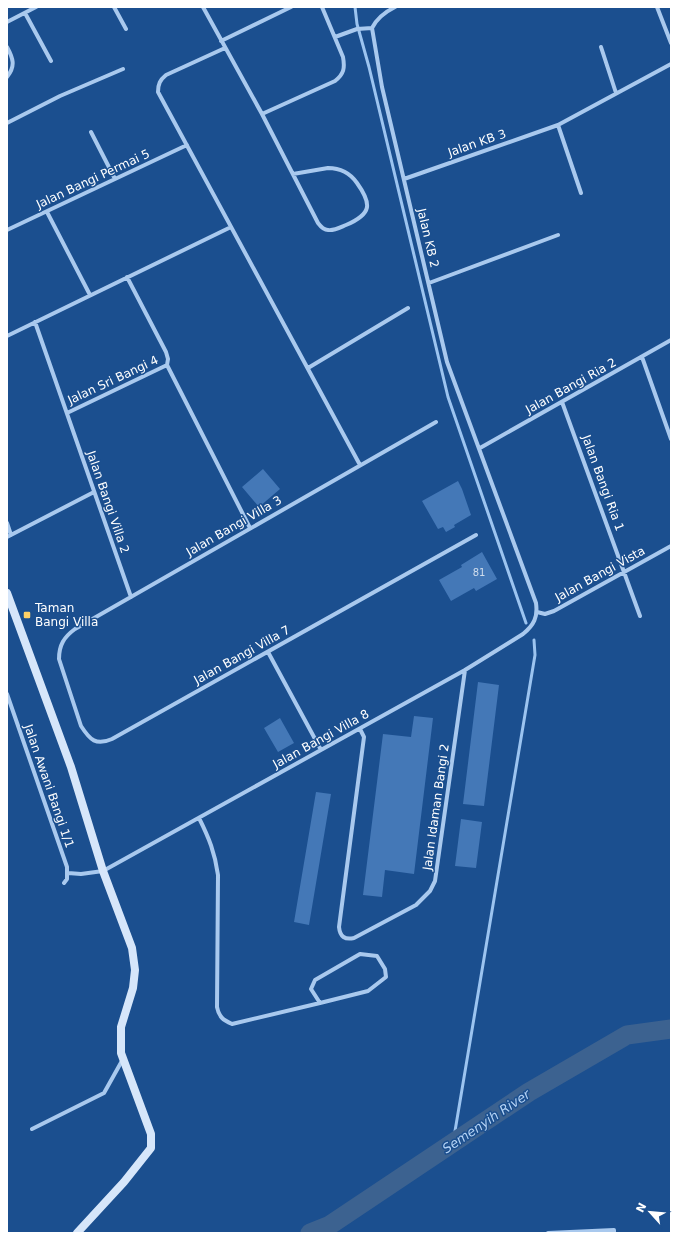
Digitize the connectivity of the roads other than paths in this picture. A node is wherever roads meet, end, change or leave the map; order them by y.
1 (36, 7) edge
2 (114, 7) edge
3 (203, 7) edge
4 (291, 7) edge
5 (322, 7) edge
6 (394, 7) edge
7 (657, 7) edge
8 (24, 13) junction
9 (7, 22) edge
10 (126, 28) dead end
11 (372, 28) junction
12 (335, 37) junction
13 (221, 41) junction
14 (671, 43) edge
15 (7, 47) edge
16 (225, 48) junction
17 (601, 48) dead end
18 (51, 61) dead end
19 (671, 64) edge
20 (123, 69) dead end
21 (7, 77) edge
22 (616, 93) junction
23 (262, 114) junction
24 (7, 122) edge
25 (558, 125) junction
26 (91, 132) dead end
27 (187, 145) junction
28 (293, 174) junction
29 (116, 179) junction
30 (404, 179) junction
31 (581, 193) dead end
32 (47, 212) junction
33 (231, 227) junction
34 (7, 230) edge
35 (558, 235) dead end
36 (127, 277) junction
37 (428, 283) junction
38 (90, 295) junction
39 (408, 308) dead end
40 (35, 322) junction
41 (7, 336) edge
42 (671, 340) edge
43 (642, 357) junction
44 (168, 365) junction
45 (308, 368) junction
46 (562, 402) junction
47 (67, 413) junction
48 (436, 422) dead end
49 (671, 439) edge
50 (480, 448) junction
51 (360, 465) junction
52 (94, 492) junction
53 (7, 523) edge
54 (250, 528) junction
55 (476, 535) dead end
56 (9, 536) edge
57 (671, 546) edge
58 (624, 572) junction
59 (7, 593) edge
60 (131, 597) junction
61 (537, 612) junction
62 (640, 616) dead end
63 (268, 652) junction
64 (59, 659) joint
65 (465, 670) junction
66 (7, 694) edge
67 (360, 728) junction
68 (321, 750) junction
69 (199, 818) junction
70 (103, 871) junction
71 (68, 873) junction
72 (64, 883) dead end
73 (320, 1003) junction
74 (123, 1059) junction
75 (32, 1129) dead end
76 (76, 1233) edge
77 (548, 1233) edge
78 (614, 1233) edge

1 - 8 street
2 - 10 street
3 - 13 street
4 - 13 street
5 - 12 street
6 - 11 street
7 - 14 street
8 - 9 street
8 - 18 street
11 - 12 street
11 - 30 street, Jalan KB 2
12 - 23 street
13 - 16 street
15 - 21 street
16 - 23 street
16 - 27 street
17 - 22 street
19 - 22 street, Jalan KB 3
20 - 24 street
22 - 25 street, Jalan KB 3
23 - 28 street
25 - 30 street, Jalan KB 3
25 - 31 street
26 - 29 street
27 - 29 street, Jalan Bangi Permai 5
27 - 33 street
28 - 28 street
29 - 32 street, Jalan Bangi Permai 5
30 - 37 street, Jalan KB 2
32 - 34 street, Jalan Bangi Permai 5
32 - 38 street
33 - 36 street
33 - 45 street
35 - 37 street
36 - 38 street
36 - 44 street
37 - 50 street, Jalan KB 2
38 - 40 street
39 - 45 street
40 - 41 street
40 - 47 street, Jalan Bangi Villa 2
42 - 43 street, Jalan Bangi Ria 2
43 - 46 street, Jalan Bangi Ria 2
43 - 49 street
44 - 47 street, Jalan Sri Bangi 4
44 - 54 street
45 - 51 street
46 - 50 street, Jalan Bangi Ria 2
46 - 58 street, Jalan Bangi Ria 1
47 - 52 street, Jalan Bangi Villa 2
48 - 51 street, Jalan Bangi Villa 3
50 - 61 street, Jalan KB 2
51 - 54 street, Jalan Bangi Villa 3
52 - 56 street
52 - 60 street, Jalan Bangi Villa 2
53 - 56 street
54 - 60 street, Jalan Bangi Villa 3
55 - 63 street, Jalan Bangi Villa 7
57 - 58 street, Jalan Bangi Vista
58 - 61 street, Jalan Bangi Vista
58 - 62 street, Jalan Bangi Ria 1
59 - 70 street
60 - 64 street, Jalan Bangi Villa 3
61 - 65 street, Jalan Bangi Villa 8
63 - 64 street, Jalan Bangi Villa 7
63 - 68 street
65 - 67 street, Jalan Bangi Villa 8
65 - 67 street, Jalan Idaman Bangi 2
66 - 71 street, Jalan Awani Bangi 1/1
67 - 68 street, Jalan Bangi Villa 8
68 - 69 street, Jalan Bangi Villa 8
69 - 70 street, Jalan Bangi Villa 8
69 - 73 street
70 - 71 street
70 - 74 street
71 - 72 street
73 - 73 street
74 - 75 street
74 - 76 street
77 - 78 street

